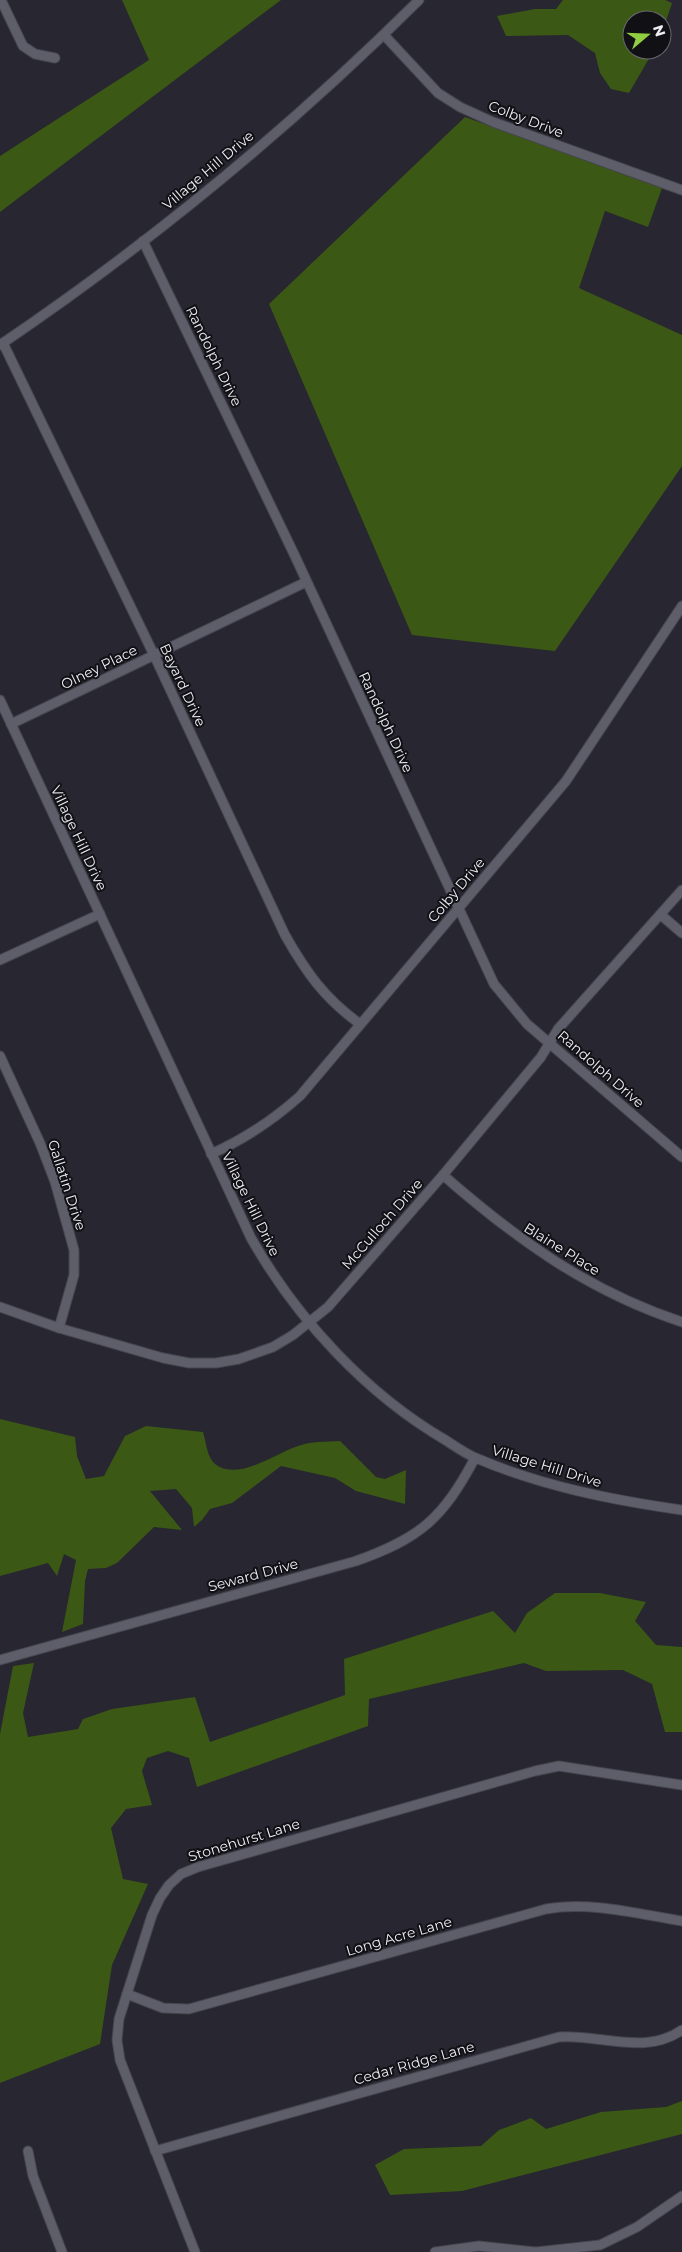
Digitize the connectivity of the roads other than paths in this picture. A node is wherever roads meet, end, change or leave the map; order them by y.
1 (2, 0) edge
2 (419, 0) edge
3 (384, 35) junction
4 (55, 58) dead end
5 (682, 190) edge
6 (143, 241) junction
7 (2, 344) edge
8 (306, 582) junction
9 (682, 606) edge
10 (154, 655) junction
11 (0, 700) edge
12 (11, 724) junction
13 (682, 890) edge
14 (459, 907) junction
15 (100, 914) junction
16 (661, 916) junction
17 (682, 934) edge
18 (0, 960) edge
19 (360, 1024) junction
20 (549, 1043) junction
21 (0, 1056) edge
22 (211, 1154) junction
23 (682, 1157) edge
24 (443, 1175) junction
25 (0, 1307) edge
26 (310, 1322) junction
27 (682, 1322) edge
28 (59, 1328) junction
29 (475, 1458) junction
30 (682, 1510) edge
31 (0, 1660) edge
32 (682, 1785) edge
33 (682, 1921) edge
34 (127, 1994) junction
35 (682, 2030) edge
36 (28, 2151) dead end
37 (155, 2151) junction
38 (682, 2196) edge
39 (62, 2252) edge
40 (195, 2252) edge
41 (435, 2252) edge
42 (536, 2252) edge

1 - 4 street
2 - 3 street, Village Hill Drive
3 - 5 street, Colby Drive
3 - 6 street, Village Hill Drive
6 - 7 street, Village Hill Drive
6 - 8 street, Randolph Drive
7 - 10 street, Bayard Drive
8 - 10 street, Olney Place
8 - 14 street, Randolph Drive
9 - 14 street, Colby Drive
10 - 12 street, Olney Place
10 - 19 street, Bayard Drive
11 - 12 street, Village Hill Drive
12 - 15 street, Village Hill Drive
13 - 16 street, McCulloch Drive
14 - 19 street, Colby Drive
14 - 20 street, Randolph Drive
15 - 18 street
15 - 22 street, Village Hill Drive
16 - 17 street
16 - 20 street, McCulloch Drive
19 - 22 street, Colby Drive
20 - 23 street, Randolph Drive
20 - 24 street, McCulloch Drive
21 - 28 street, Gallatin Drive
22 - 26 street, Village Hill Drive
24 - 26 street, McCulloch Drive
24 - 27 street, Blaine Place
25 - 28 street, McCulloch Drive
26 - 28 street, McCulloch Drive
26 - 29 street, Village Hill Drive
29 - 30 street, Village Hill Drive
29 - 31 street, Seward Drive
32 - 34 street, Stonehurst Lane
33 - 34 street, Long Acre Lane
34 - 37 street, Stonehurst Lane
35 - 37 street, Cedar Ridge Lane
36 - 39 street
37 - 40 street, Stonehurst Lane
38 - 42 street
41 - 42 street

